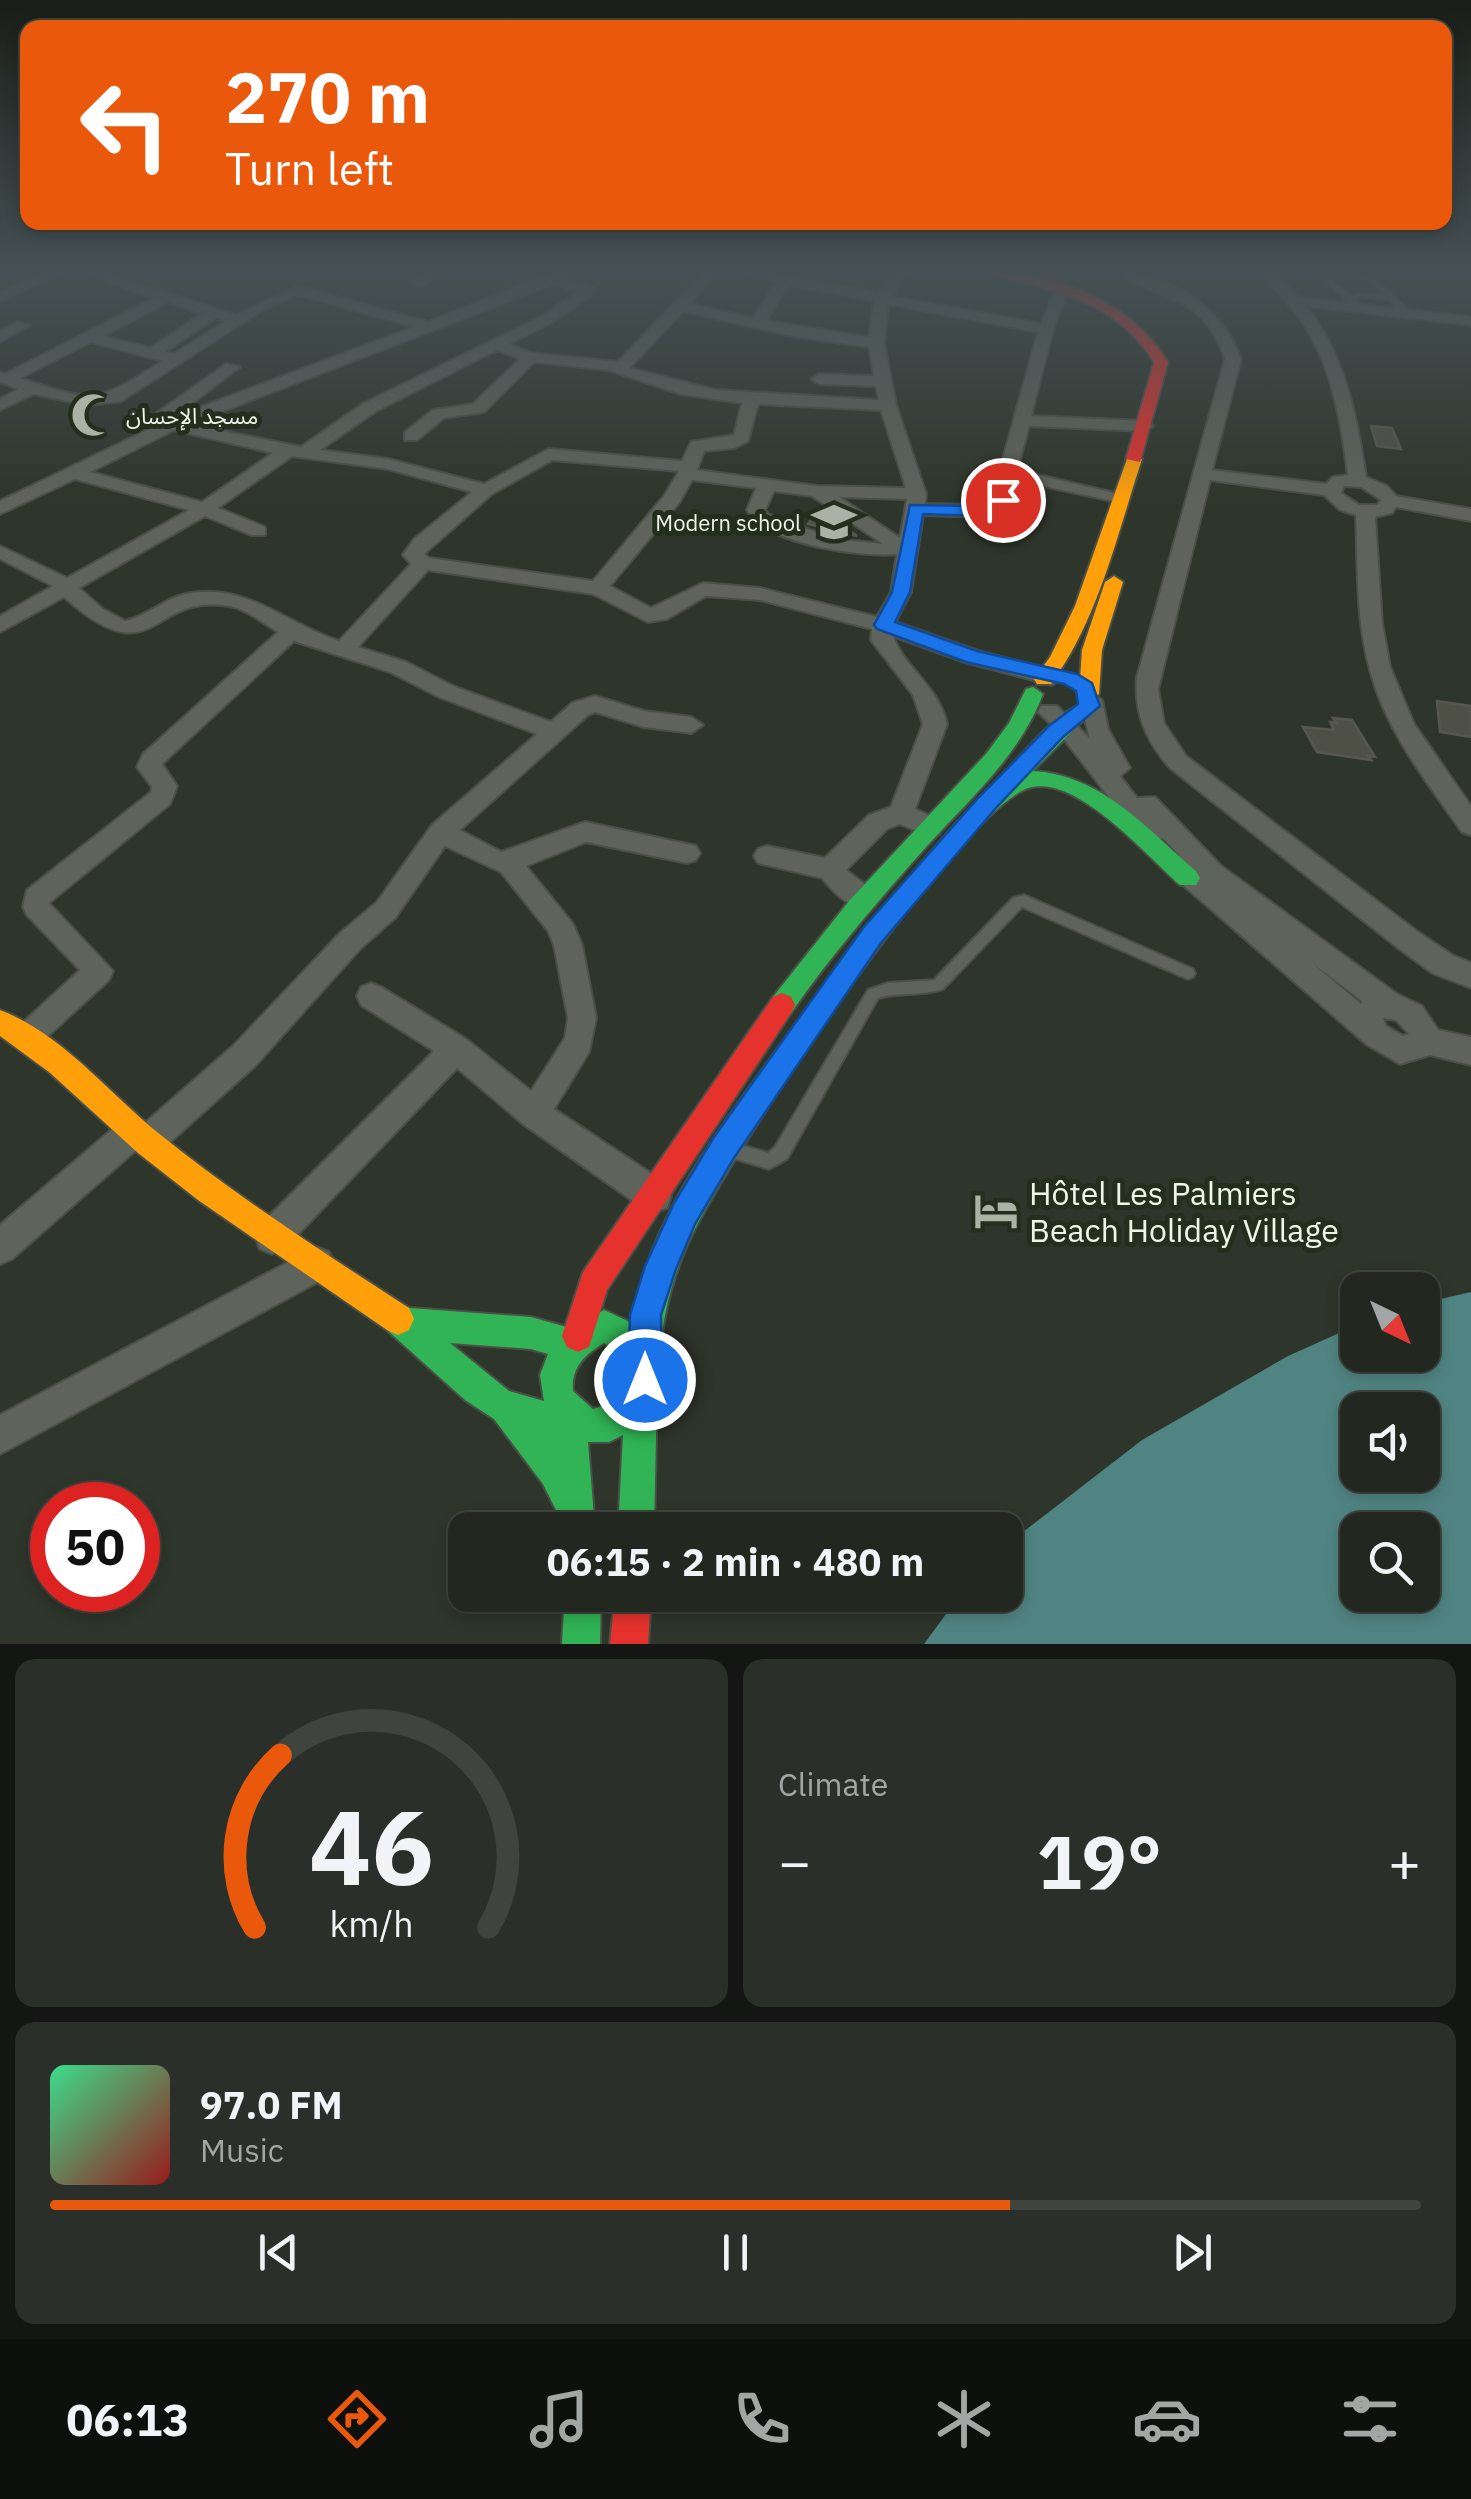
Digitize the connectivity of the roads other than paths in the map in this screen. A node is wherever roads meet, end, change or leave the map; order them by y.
1 (65, 350) edge
2 (139, 350) edge
3 (157, 350) edge
4 (195, 350) edge
5 (366, 350) edge
6 (481, 350) edge
7 (509, 350) edge
8 (639, 350) edge
9 (877, 350) edge
10 (1040, 350) edge
11 (1156, 350) edge
12 (1177, 350) edge
13 (1231, 350) edge
14 (1327, 350) edge
15 (152, 353) junction
16 (530, 357) junction
17 (179, 360) junction
18 (232, 367) dead end
19 (616, 368) junction
20 (3, 378) edge
21 (819, 379) dead end
22 (883, 381) junction
23 (33, 388) junction
24 (752, 399) junction
25 (0, 405) edge
26 (888, 405) junction
27 (1020, 420) junction
28 (172, 425) junction
29 (1145, 426) junction
30 (411, 436) dead end
31 (297, 451) junction
32 (688, 470) junction
33 (74, 472) junction
34 (1008, 473) junction
35 (1203, 474) junction
36 (1358, 480) junction
37 (767, 484) junction
38 (486, 490) junction
39 (1330, 490) junction
40 (816, 491) junction
41 (1120, 500) junction
42 (1390, 500) junction
43 (916, 502) junction
44 (0, 508) edge
45 (204, 509) junction
46 (1365, 512) junction
47 (1471, 514) edge
48 (258, 531) dead end
49 (904, 550) junction
50 (0, 552) edge
51 (423, 563) junction
52 (68, 586) junction
53 (598, 588) junction
54 (0, 625) edge
55 (884, 625) junction
56 (292, 631) junction
57 (344, 649) junction
58 (1058, 696) junction
59 (691, 724) dead end
60 (554, 732) junction
61 (987, 803) junction
62 (900, 814) junction
63 (1471, 825) edge
64 (930, 827) junction
65 (441, 832) junction
66 (687, 853) dead end
67 (768, 856) dead end
68 (508, 862) junction
69 (830, 870) junction
70 (1188, 878) junction
71 (864, 899) junction
72 (1188, 973) dead end
73 (1471, 976) edge
74 (372, 996) dead end
75 (1388, 1004) junction
76 (0, 1022) edge
77 (1376, 1036) junction
78 (27, 1037) junction
79 (1424, 1040) junction
80 (456, 1049) junction
81 (1471, 1051) edge
82 (534, 1113) junction
83 (694, 1132) junction
84 (141, 1136) junction
85 (724, 1148) junction
86 (655, 1196) junction
87 (272, 1237) junction
88 (0, 1247) edge
89 (317, 1264) junction
90 (594, 1283) junction
91 (403, 1323) junction
92 (509, 1332) junction
93 (574, 1340) junction
94 (643, 1357) junction
95 (642, 1392) junction
96 (508, 1412) junction
97 (569, 1415) junction
98 (0, 1435) edge
99 (572, 1512) edge
100 (575, 1512) edge
101 (637, 1512) edge
102 (582, 1612) edge
103 (631, 1612) edge
104 (581, 1644) edge
105 (629, 1644) edge

1 - 20 street
2 - 15 street
3 - 15 street
4 - 17 street
5 - 28 street
6 - 31 street
7 - 16 street
8 - 19 street
9 - 22 street
10 - 27 street
11 - 29 main road
12 - 58 main road
13 - 35 street
14 - 36 street
15 - 17 street
16 - 19 street
16 - 30 street
17 - 23 street
18 - 28 street
19 - 24 street
20 - 23 street
21 - 22 street
22 - 26 street
23 - 25 street
24 - 26 street
24 - 32 street
26 - 43 street
27 - 29 street
27 - 34 street
28 - 31 street
28 - 33 street
29 - 41 main road
31 - 38 street
31 - 45 street
32 - 37 street
32 - 38 street
32 - 53 street
33 - 44 street
33 - 45 street
34 - 41 street
34 - 43 street
35 - 39 street
35 - 73 street
36 - 39 street
36 - 42 street
37 - 40 street
37 - 49 street
38 - 51 street
39 - 46 street
40 - 43 street
40 - 49 street
41 - 58 main road
42 - 46 street
42 - 47 street
43 - 49 street
45 - 48 street
45 - 52 street
46 - 63 street
49 - 55 street
50 - 52 street
51 - 53 street
51 - 57 street
52 - 54 street
52 - 56 street
53 - 55 street
55 - 58 street
55 - 62 street
56 - 57 street
56 - 78 street
57 - 60 street
58 - 61 main road
58 - 64 main road
58 - 70 street
58 - 75 street
59 - 60 street
60 - 65 street
61 - 70 main road
61 - 85 main road
62 - 64 street
62 - 69 street
64 - 71 main road
65 - 68 street
65 - 84 street
66 - 68 street
67 - 69 street
68 - 82 street
69 - 71 street
70 - 77 street
71 - 83 main road
72 - 85 lane
74 - 80 street
75 - 77 street
75 - 79 street
76 - 78 main road
77 - 79 street
78 - 84 main road
79 - 81 street
80 - 82 street
80 - 87 street
82 - 86 street
83 - 85 main road
83 - 86 main road
84 - 87 main road
84 - 88 street
85 - 94 main road
86 - 90 main road
87 - 89 main road
89 - 91 main road
89 - 98 street
90 - 92 main road
90 - 93 main road
91 - 92 main road
91 - 96 main road
92 - 93 main road
93 - 94 main road
93 - 97 main road
94 - 95 main road
95 - 97 main road
95 - 101 main road
96 - 97 main road
96 - 99 main road
97 - 100 main road
102 - 104 main road
103 - 105 main road

